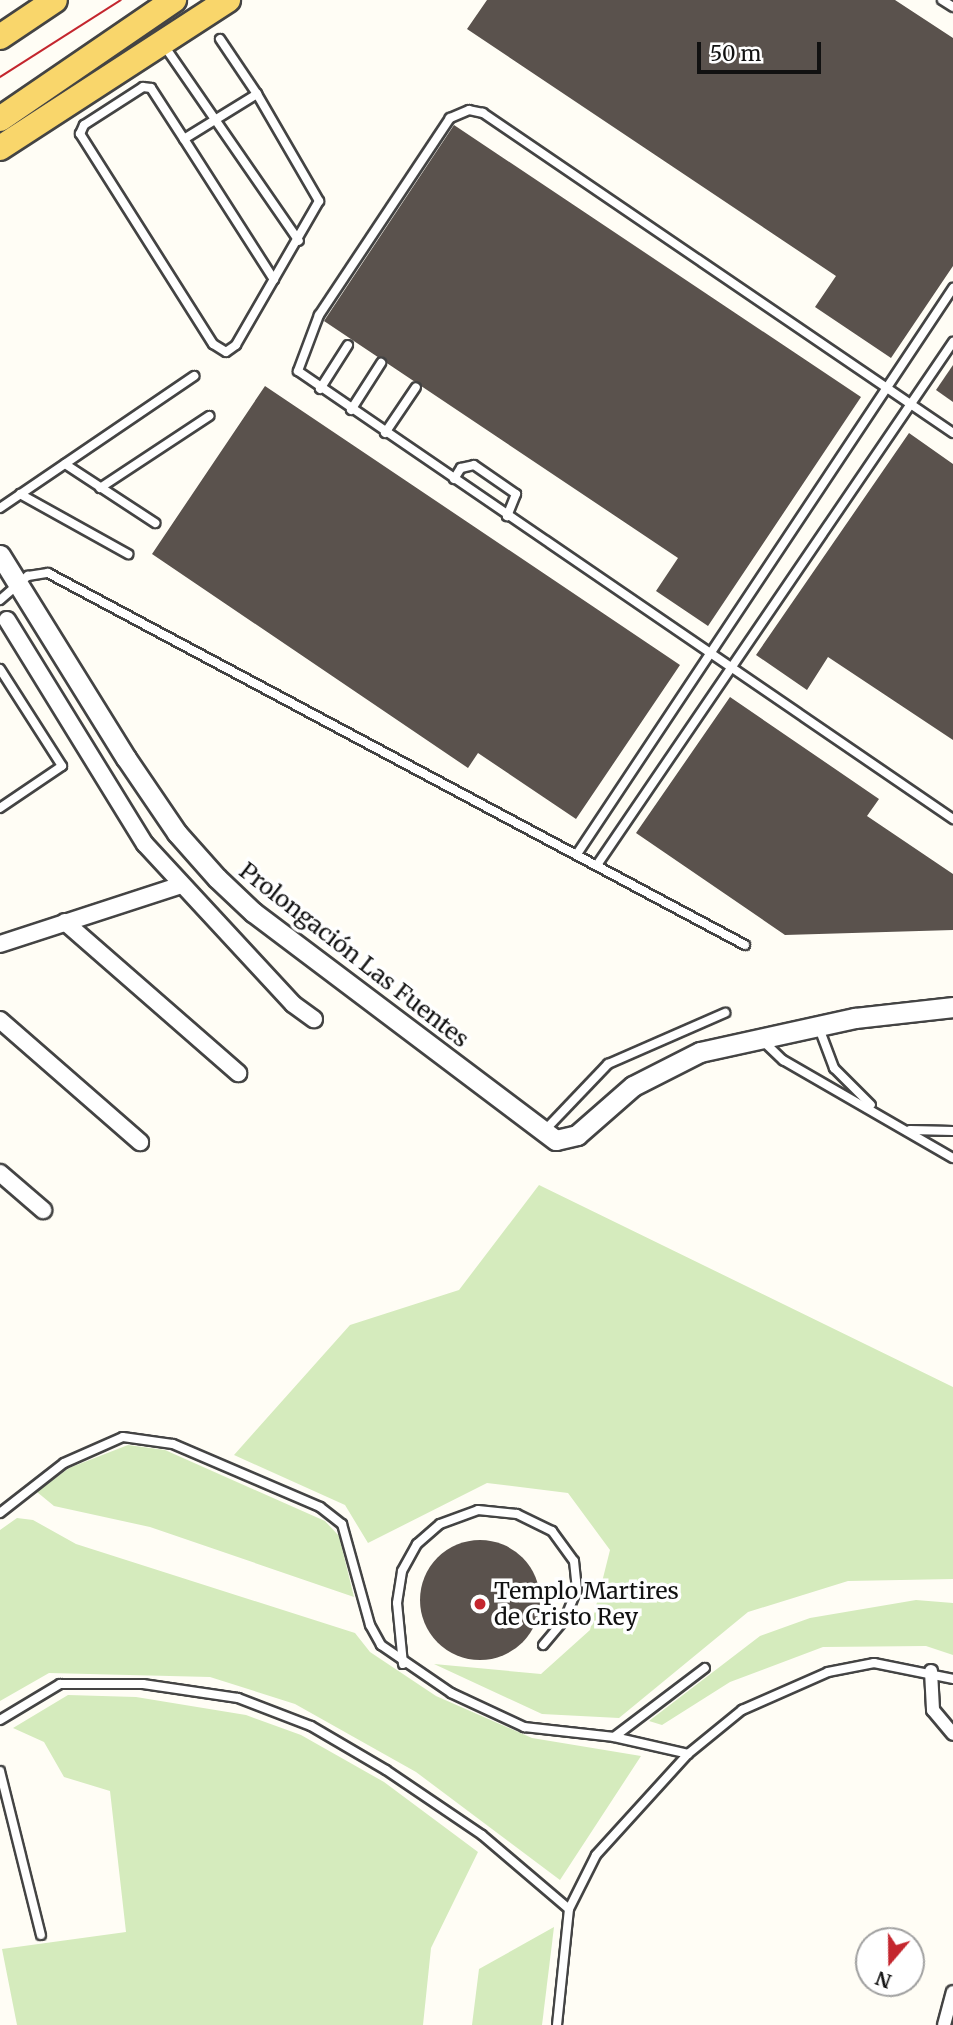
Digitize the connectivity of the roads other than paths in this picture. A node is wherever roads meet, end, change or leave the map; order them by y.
1 (55, 0) edge
2 (228, 0) edge
3 (942, 0) edge
4 (168, 4) edge
5 (953, 8) edge
6 (0, 37) edge
7 (220, 39) dead end
8 (161, 41) junction
9 (257, 94) junction
10 (0, 119) edge
11 (215, 120) junction
12 (184, 139) junction
13 (0, 148) edge
14 (299, 241) junction
15 (274, 280) junction
16 (953, 288) edge
17 (953, 342) edge
18 (348, 345) dead end
19 (381, 363) dead end
20 (194, 376) dead end
21 (416, 387) dead end
22 (887, 388) junction
23 (320, 389) junction
24 (911, 404) junction
25 (351, 410) junction
26 (209, 416) dead end
27 (385, 433) junction
28 (953, 433) edge
29 (65, 464) junction
30 (454, 479) junction
31 (100, 488) junction
32 (20, 494) junction
33 (0, 508) edge
34 (508, 516) junction
35 (155, 523) dead end
36 (128, 554) dead end
37 (0, 555) edge
38 (0, 572) edge
39 (19, 584) junction
40 (0, 600) edge
41 (7, 620) dead end
42 (710, 653) junction
43 (731, 667) junction
44 (0, 668) edge
45 (0, 808) edge
46 (953, 819) edge
47 (577, 854) junction
48 (597, 865) junction
49 (182, 885) junction
50 (65, 922) junction
51 (0, 944) edge
52 (745, 946) dead end
53 (953, 1007) edge
54 (726, 1013) dead end
55 (314, 1019) dead end
56 (0, 1020) edge
57 (818, 1026) junction
58 (758, 1036) junction
59 (238, 1073) dead end
60 (876, 1110) junction
61 (909, 1130) junction
62 (953, 1130) edge
63 (543, 1132) junction
64 (140, 1142) dead end
65 (953, 1158) edge
66 (0, 1174) edge
67 (43, 1210) dead end
68 (0, 1513) edge
69 (543, 1645) dead end
70 (403, 1664) junction
71 (705, 1668) dead end
72 (931, 1671) junction
73 (953, 1679) edge
74 (0, 1720) edge
75 (953, 1734) edge
76 (614, 1737) junction
77 (688, 1754) junction
78 (0, 1771) edge
79 (569, 1909) junction
80 (41, 1935) dead end
81 (953, 1992) edge
82 (558, 2025) edge
83 (944, 2025) edge

1 - 6 main road
2 - 8 main road
3 - 5 lane
4 - 10 main road
7 - 9 lane
8 - 11 lane
8 - 13 main road
9 - 11 lane
9 - 14 lane
11 - 12 lane
11 - 14 lane
12 - 15 lane
12 - 15 lane
14 - 15 lane
16 - 22 lane
17 - 24 lane
18 - 23 lane
19 - 25 lane
20 - 29 lane
21 - 27 lane
22 - 23 lane
22 - 24 lane
22 - 42 lane
23 - 25 lane
24 - 28 lane
24 - 43 lane
25 - 27 lane
26 - 31 lane
27 - 30 lane
29 - 31 lane
29 - 32 lane
30 - 34 lane
30 - 34 lane
31 - 35 lane
32 - 33 lane
32 - 36 lane
34 - 42 lane
37 - 39 street, Prolongación Las Fuentes
38 - 39 street, Prolongación Las Fuentes
39 - 40 lane
39 - 47 lane
39 - 63 street, Prolongación Las Fuentes
41 - 49 street
42 - 43 lane
42 - 47 lane
43 - 46 lane
43 - 48 lane
44 - 45 lane
47 - 48 lane
48 - 52 lane
49 - 50 street
49 - 55 street
50 - 51 street
50 - 59 street
53 - 57 street
54 - 63 lane
56 - 64 street
57 - 58 street
57 - 60 lane
58 - 60 lane
58 - 63 street
60 - 61 lane
61 - 62 lane
61 - 65 lane
66 - 67 street
68 - 70 lane
69 - 70 lane
70 - 76 lane
71 - 76 lane
72 - 73 lane
72 - 75 street
72 - 77 lane
74 - 79 lane
76 - 77 lane
77 - 79 lane
78 - 80 lane
79 - 82 lane
81 - 83 street

